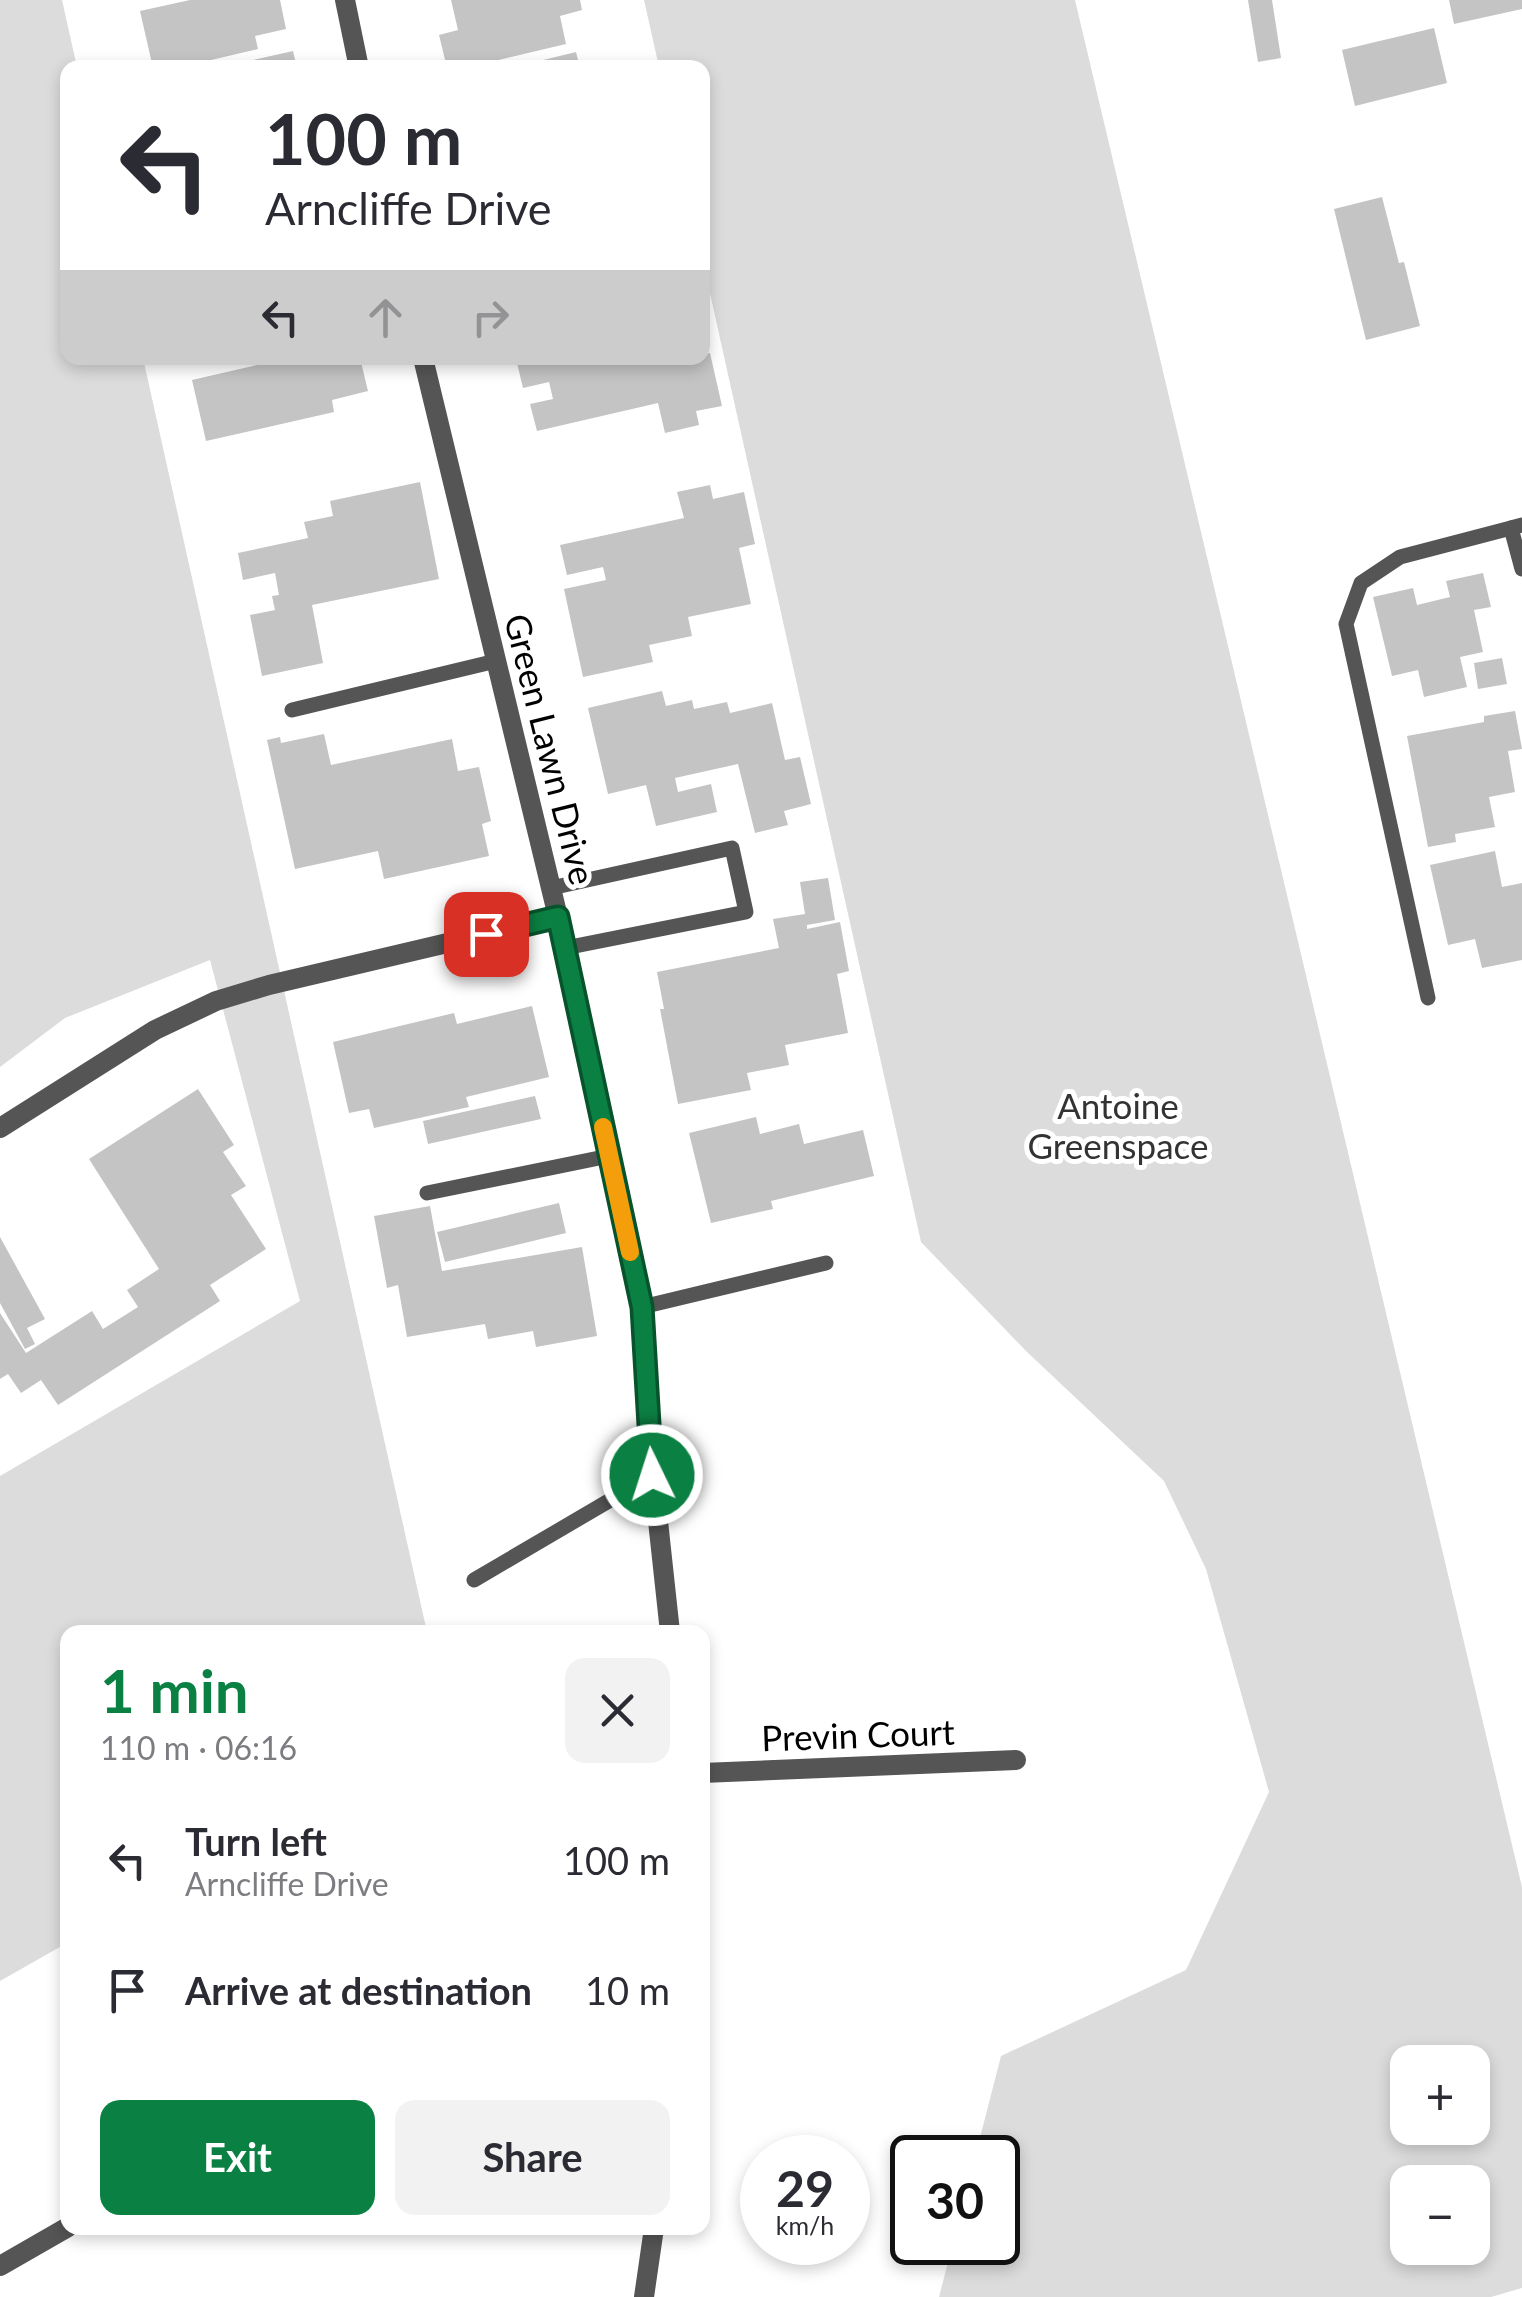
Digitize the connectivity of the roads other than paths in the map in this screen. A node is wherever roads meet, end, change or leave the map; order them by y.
1 (345, 0) edge
2 (358, 60) edge
3 (424, 365) edge
4 (1516, 527) edge
5 (1522, 569) edge
6 (496, 661) junction
7 (292, 710) dead end
8 (551, 888) junction
9 (558, 917) junction
10 (565, 948) junction
11 (1428, 998) dead end
12 (0, 1128) edge
13 (609, 1156) junction
14 (426, 1193) dead end
15 (826, 1263) dead end
16 (642, 1307) junction
17 (652, 1475) junction
18 (474, 1580) dead end
19 (669, 1625) edge
20 (1016, 1760) dead end
21 (710, 1774) edge
22 (60, 2232) edge
23 (653, 2235) edge
24 (0, 2266) edge
25 (644, 2297) edge

1 - 2 street
3 - 6 street, Green Lawn Drive
4 - 5 lane
4 - 11 lane
6 - 7 lane
6 - 8 street, Green Lawn Drive
8 - 9 street, Green Lawn Drive
8 - 10 lane
9 - 10 street, Green Lawn Drive
9 - 12 street
10 - 13 street, Green Lawn Drive
13 - 14 lane
13 - 16 street, Green Lawn Drive
15 - 16 lane
16 - 17 street, Green Lawn Drive
17 - 18 lane
17 - 19 street, Green Lawn Drive
20 - 21 street, Previn Court
22 - 24 street
23 - 25 street

